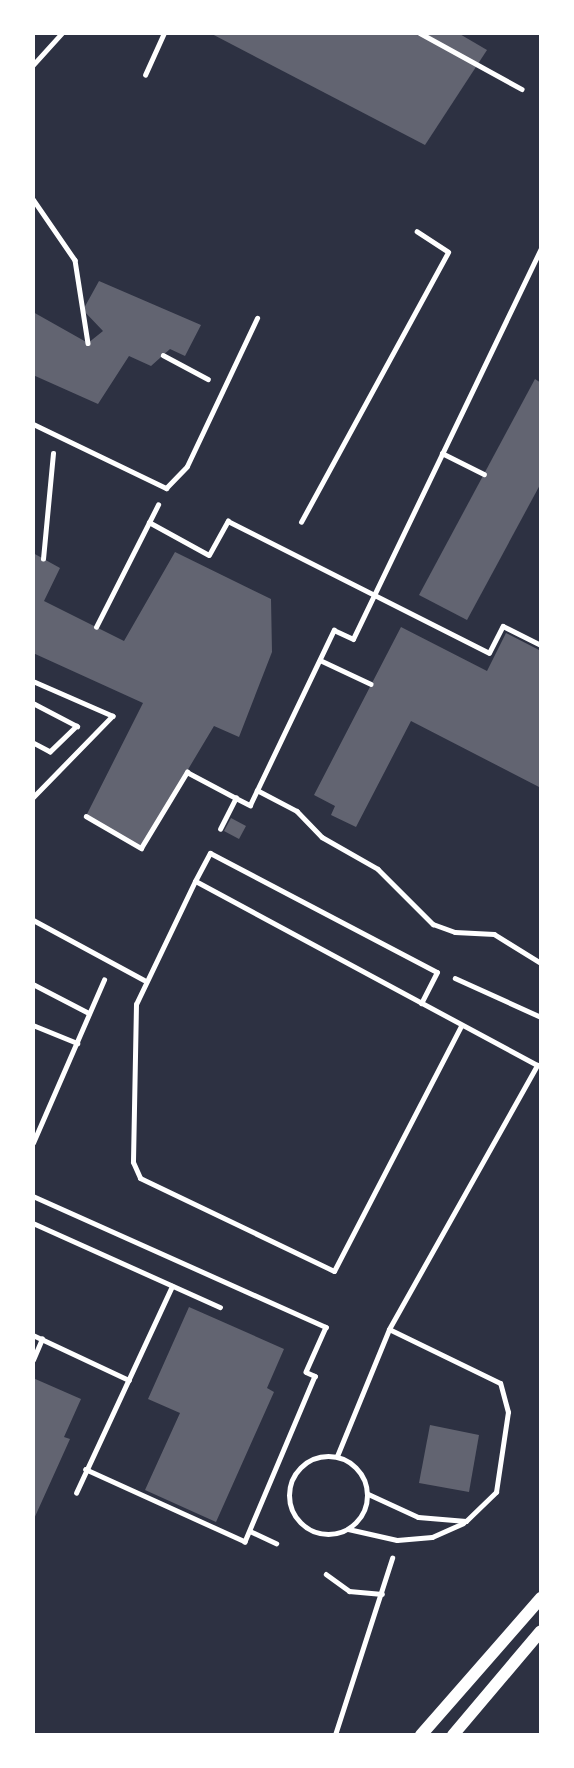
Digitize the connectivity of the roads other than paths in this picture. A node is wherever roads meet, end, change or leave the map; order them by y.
1 (257, 317) dead end
2 (33, 424) edge
3 (195, 881) junction
4 (33, 920) edge
5 (144, 979) junction
6 (421, 1003) junction
7 (461, 1026) junction
8 (389, 1329) junction
9 (337, 1456) junction
10 (368, 1494) junction
11 (466, 1521) junction
12 (348, 1529) junction
13 (541, 1598) edge
14 (541, 1631) edge
15 (421, 1735) edge
16 (453, 1735) edge

1 - 2 lane
3 - 5 lane
3 - 6 lane
3 - 6 lane
4 - 5 lane
5 - 7 lane
6 - 7 lane
7 - 8 lane
8 - 9 lane
8 - 11 lane
9 - 10 lane
9 - 12 lane
10 - 11 lane
10 - 12 lane
11 - 12 lane
13 - 15 street
14 - 16 street

